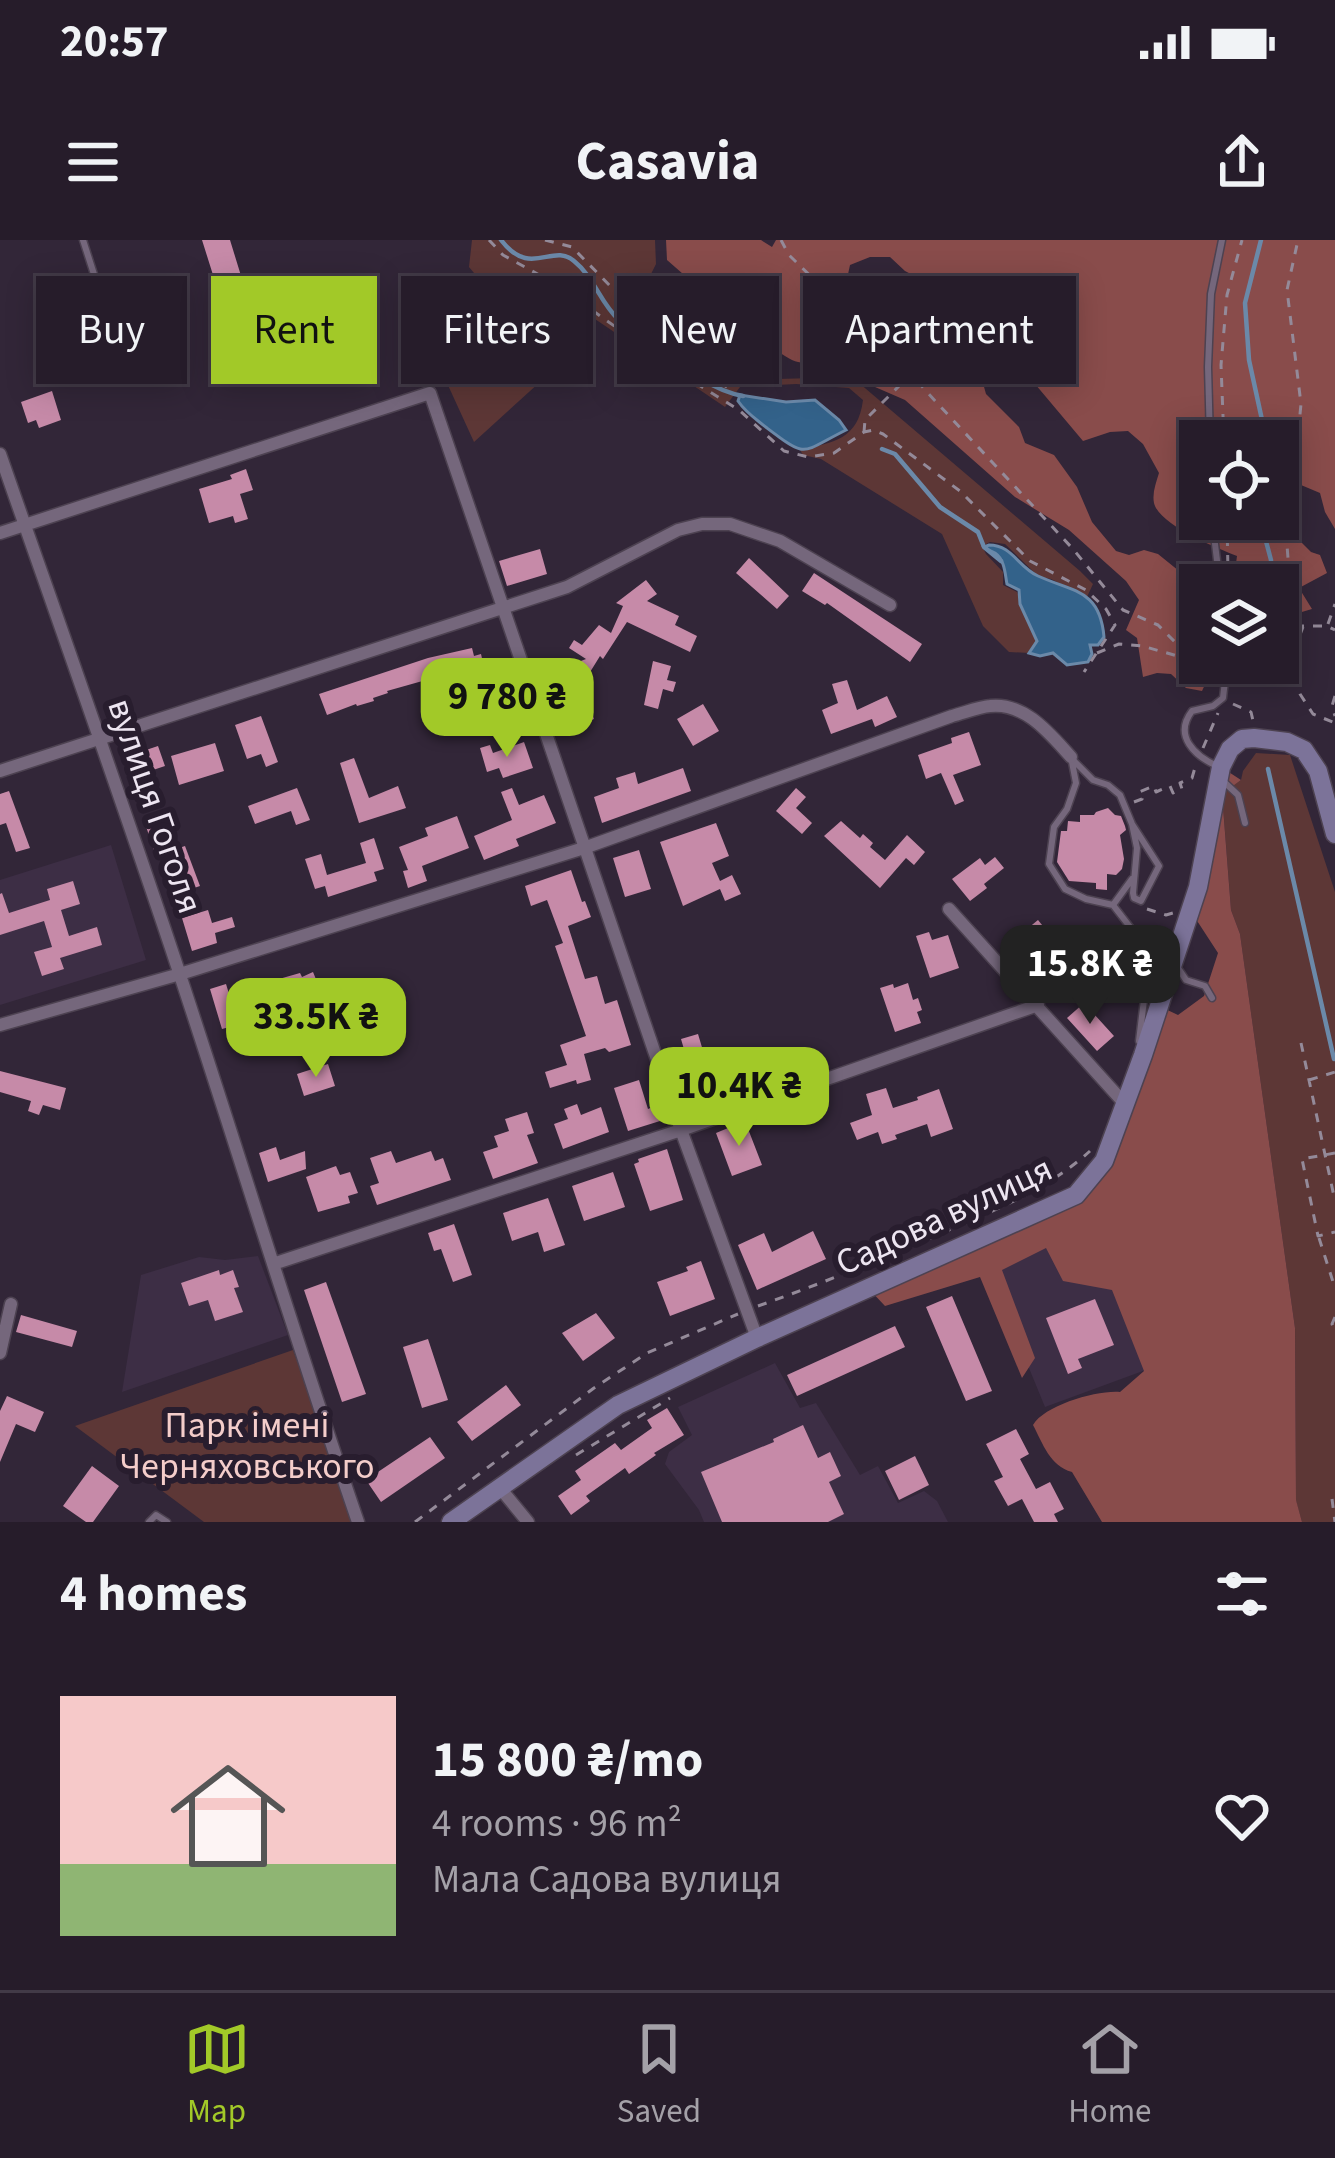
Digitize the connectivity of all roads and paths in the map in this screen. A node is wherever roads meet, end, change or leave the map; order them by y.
1 (83, 240) edge
2 (489, 240) edge
3 (545, 240) edge
4 (781, 240) edge
5 (1222, 240) edge
6 (1242, 240) edge
7 (1298, 240) edge
8 (95, 276) edge
9 (810, 276) edge
10 (901, 384) edge
11 (923, 384) edge
12 (727, 387) dead end
13 (1209, 420) edge
14 (1223, 420) edge
15 (864, 432) junction
16 (0, 454) edge
17 (25, 525) junction
18 (0, 533) edge
19 (1289, 564) edge
20 (1335, 604) edge
21 (890, 605) dead end
22 (501, 608) junction
23 (1124, 610) junction
24 (1114, 625) junction
25 (1299, 626) edge
26 (1327, 626) junction
27 (1304, 627) junction
28 (1335, 630) edge
29 (1179, 644) edge
30 (1097, 653) junction
31 (1179, 655) edge
32 (1084, 672) dead end
33 (1226, 684) edge
34 (1335, 696) edge
35 (1223, 698) junction
36 (1218, 713) dead end
37 (1335, 716) edge
38 (1215, 719) dead end
39 (1335, 723) edge
40 (1255, 727) dead end
41 (102, 740) junction
42 (1071, 757) junction
43 (1199, 757) junction
44 (0, 771) edge
45 (1220, 772) junction
46 (1132, 803) dead end
47 (1245, 823) dead end
48 (1132, 824) junction
49 (1335, 834) edge
50 (584, 848) junction
51 (1135, 874) junction
52 (1143, 901) junction
53 (1112, 905) junction
54 (949, 908) dead end
55 (1174, 913) dead end
56 (1174, 962) junction
57 (180, 974) junction
58 (1212, 998) dead end
59 (1038, 1005) junction
60 (0, 1025) edge
61 (1301, 1043) dead end
62 (1143, 1055) junction
63 (1335, 1072) edge
64 (1309, 1080) junction
65 (1125, 1104) junction
66 (681, 1130) junction
67 (1094, 1148) dead end
68 (1335, 1153) edge
69 (1325, 1155) junction
70 (1335, 1201) edge
71 (1335, 1232) edge
72 (1318, 1236) junction
73 (273, 1264) junction
74 (1335, 1288) edge
75 (11, 1304) dead end
76 (748, 1309) junction
77 (1335, 1317) edge
78 (1335, 1333) edge
79 (757, 1338) junction
80 (0, 1353) edge
81 (500, 1488) junction
82 (1331, 1499) dead end
83 (149, 1522) edge
84 (167, 1522) edge
85 (358, 1522) edge
86 (415, 1522) edge
87 (451, 1522) edge
88 (529, 1522) edge
89 (1335, 1522) edge

1 - 8 lane
2 - 15 path
3 - 12 path
4 - 9 path
5 - 13 lane
6 - 14 path
7 - 19 path
10 - 15 path
11 - 23 path
15 - 24 path
16 - 17 street, вулиця Гоголя
17 - 18 street
17 - 22 street
17 - 41 street, вулиця Гоголя
20 - 26 path
21 - 22 street
22 - 41 street
22 - 50 street
23 - 24 path
23 - 29 path
24 - 30 path
25 - 27 path
26 - 27 path
26 - 28 path
27 - 39 path
30 - 31 path
30 - 32 path
33 - 35 lane
34 - 37 path
35 - 40 path
35 - 43 lane
36 - 38 path
41 - 44 street
41 - 57 street, вулиця Гоголя
42 - 48 lane
42 - 50 street
42 - 53 lane
43 - 45 lane
43 - 46 path
45 - 47 lane
45 - 49 street
45 - 56 street, Садова вулиця
48 - 51 lane
48 - 52 lane
50 - 57 street
50 - 66 street
51 - 52 lane
51 - 53 lane
52 - 55 path
53 - 62 lane
54 - 59 street
56 - 58 lane
56 - 62 street, Садова вулиця
57 - 60 street
57 - 73 street, вулиця Гоголя
59 - 65 street
59 - 66 street
61 - 64 path
62 - 65 street, Садова вулиця
63 - 64 path
64 - 69 path
65 - 79 street, Садова вулиця
66 - 73 street
66 - 76 street
67 - 76 path
68 - 69 path
69 - 70 path
69 - 72 path
71 - 72 path
72 - 74 path
73 - 85 street, вулиця Гоголя
75 - 80 street
76 - 79 street
76 - 86 path
77 - 78 path
79 - 81 street, Садова вулиця
81 - 87 street, Садова вулиця
81 - 88 street
82 - 89 path
83 - 84 lane

